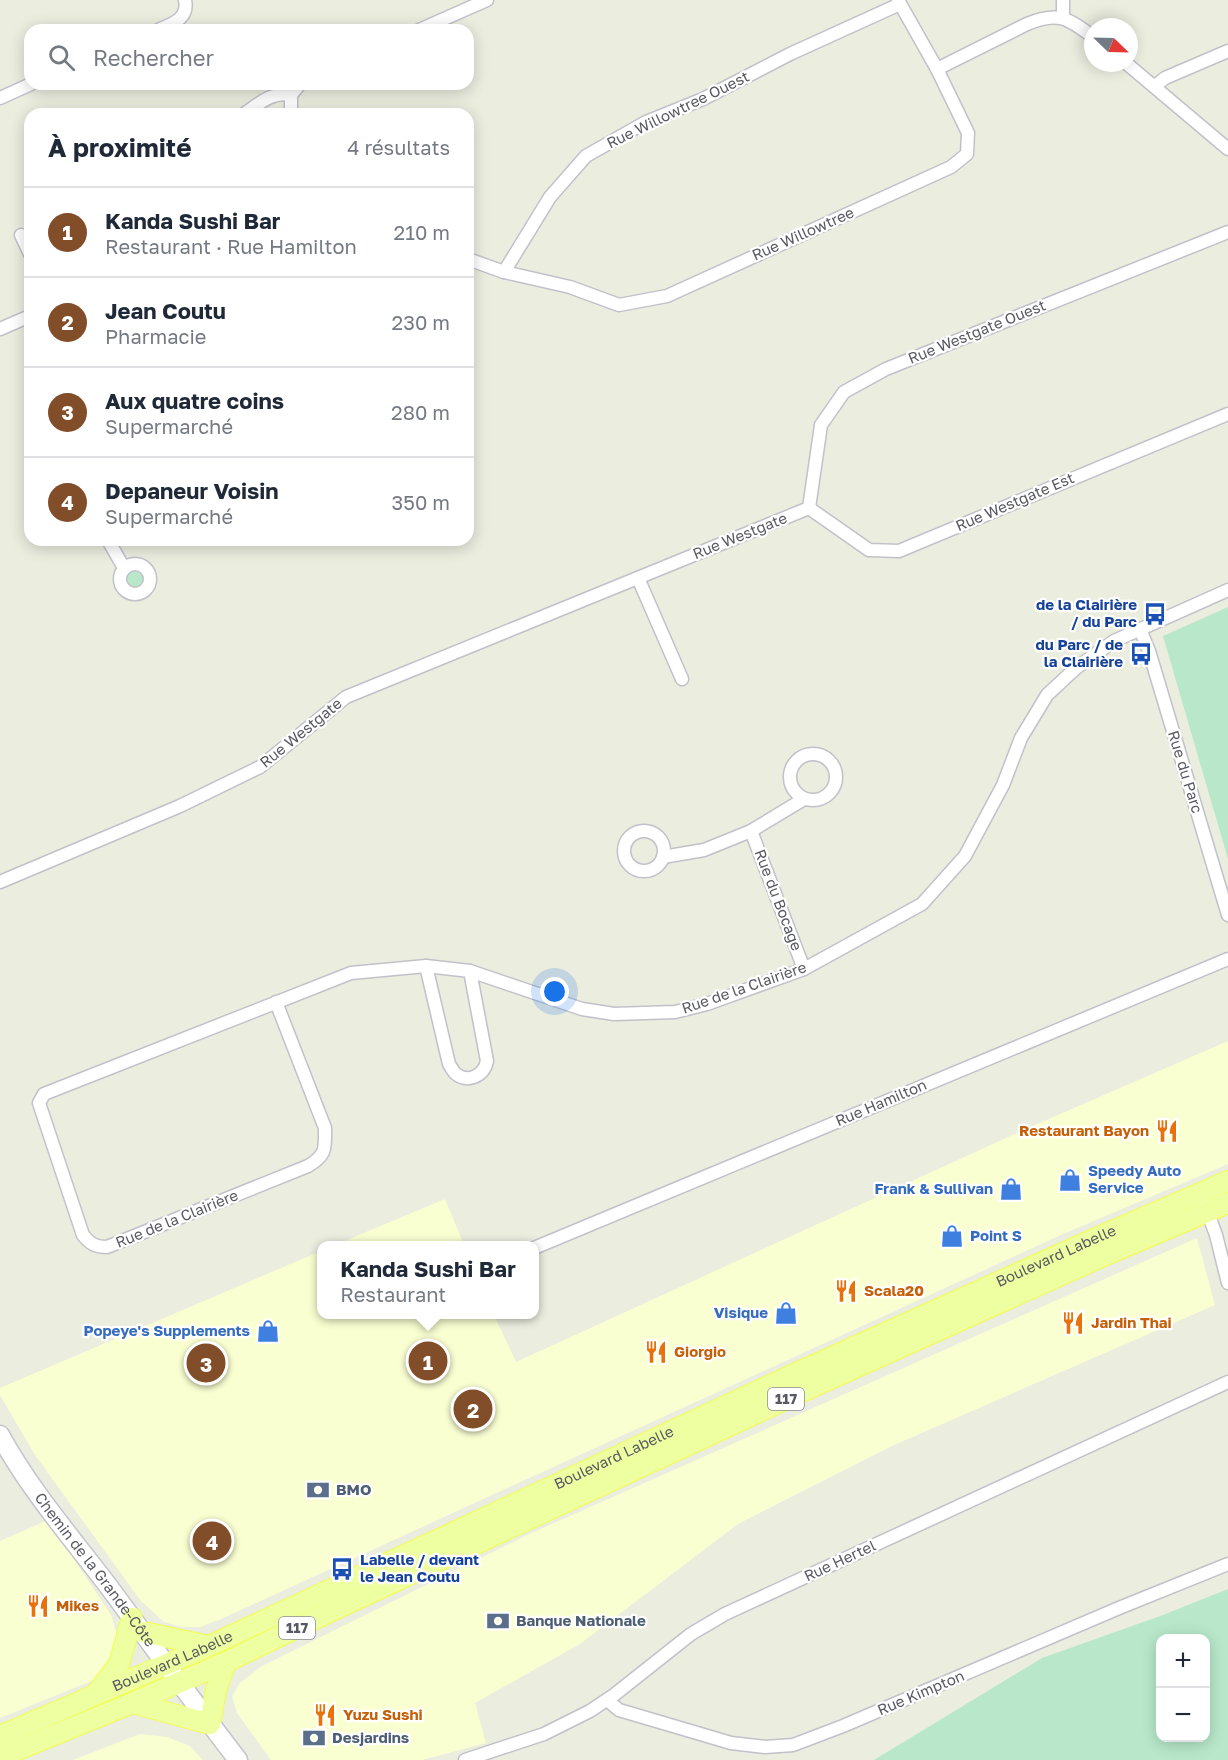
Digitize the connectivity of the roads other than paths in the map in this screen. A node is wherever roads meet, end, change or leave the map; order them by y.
1 (185, 0) edge
2 (487, 0) edge
3 (1063, 0) edge
4 (899, 2) edge
5 (1063, 17) junction
6 (172, 24) edge
7 (433, 24) edge
8 (1084, 30) edge
9 (1228, 51) edge
10 (937, 69) junction
11 (1137, 72) edge
12 (1155, 86) junction
13 (24, 87) edge
14 (295, 90) edge
15 (291, 95) junction
16 (0, 98) edge
17 (253, 108) edge
18 (291, 108) edge
19 (1228, 149) edge
20 (1228, 231) edge
21 (21, 235) dead end
22 (24, 241) edge
23 (474, 261) edge
24 (504, 272) junction
25 (24, 318) edge
26 (0, 328) edge
27 (1228, 414) edge
28 (809, 508) junction
29 (111, 546) edge
30 (124, 568) dead end
31 (638, 578) junction
32 (1228, 591) edge
33 (1140, 629) junction
34 (682, 679) dead end
35 (804, 799) dead end
36 (751, 831) junction
37 (663, 858) dead end
38 (0, 882) edge
39 (1228, 915) edge
40 (1228, 959) edge
41 (426, 966) junction
42 (804, 969) junction
43 (470, 971) junction
44 (276, 1002) junction
45 (1224, 1183) edge
46 (1200, 1193) junction
47 (1228, 1204) edge
48 (1208, 1212) junction
49 (539, 1246) edge
50 (1228, 1283) edge
51 (1228, 1382) edge
52 (0, 1435) edge
53 (1228, 1564) edge
54 (138, 1625) junction
55 (209, 1646) junction
56 (226, 1662) junction
57 (168, 1665) junction
58 (180, 1682) junction
59 (95, 1697) junction
60 (607, 1700) junction
61 (132, 1703) junction
62 (210, 1724) junction
63 (0, 1736) edge
64 (0, 1757) edge
65 (238, 1760) edge
66 (465, 1760) edge

1 - 6 street
2 - 7 street
3 - 5 street
4 - 10 street, Rue Willowtree
4 - 24 street, Rue Willowtree Ouest
5 - 8 street
5 - 10 street
9 - 12 street
10 - 24 street, Rue Willowtree
11 - 12 street
12 - 19 street
13 - 16 street
14 - 15 street
15 - 17 street
15 - 18 street
20 - 28 street, Rue Westgate Ouest
21 - 22 street
23 - 24 street, Rue Willowtree
25 - 26 street
27 - 28 street, Rue Westgate Est
28 - 31 street, Rue Westgate
29 - 30 street
31 - 34 street
31 - 38 street, Rue Westgate
32 - 33 street, Rue de la Clairière
33 - 39 street, Rue du Parc
33 - 42 street, Rue de la Clairière
35 - 36 street, Rue du Bocage
36 - 37 street, Rue du Bocage
36 - 42 street, Rue du Bocage
40 - 49 street, Rue Hamilton
41 - 43 street, Rue de la Clairière
41 - 43 street
41 - 44 street, Rue de la Clairière
42 - 43 street, Rue de la Clairière
44 - 44 street, Rue de la Clairière
45 - 46 main road, Boulevard Labelle / 117
45 - 47 street
46 - 48 street
46 - 55 main road, Boulevard Labelle / 117
47 - 48 main road, Boulevard Labelle / 117
48 - 50 street
48 - 56 main road, Boulevard Labelle / 117
51 - 60 street, Rue Hertel
52 - 54 main road, Chemin de la Grande-Côte
53 - 60 street, Rue Kimpton
54 - 55 main road
54 - 57 main road, Chemin de la Grande-Côte
54 - 59 main road
55 - 57 main road, Boulevard Labelle / 117
56 - 58 main road, Boulevard Labelle / 117
56 - 62 main road
57 - 58 main road, Chemin de la Grande-Côte
57 - 59 main road, Boulevard Labelle / 117
58 - 61 main road, Boulevard Labelle / 117
58 - 62 main road, Chemin de la Grande-Côte
59 - 63 main road, Boulevard Labelle / 117
60 - 66 street, Rue Hertel
61 - 62 main road
61 - 64 main road, Boulevard Labelle / 117
62 - 65 main road, Chemin de la Grande-Côte

